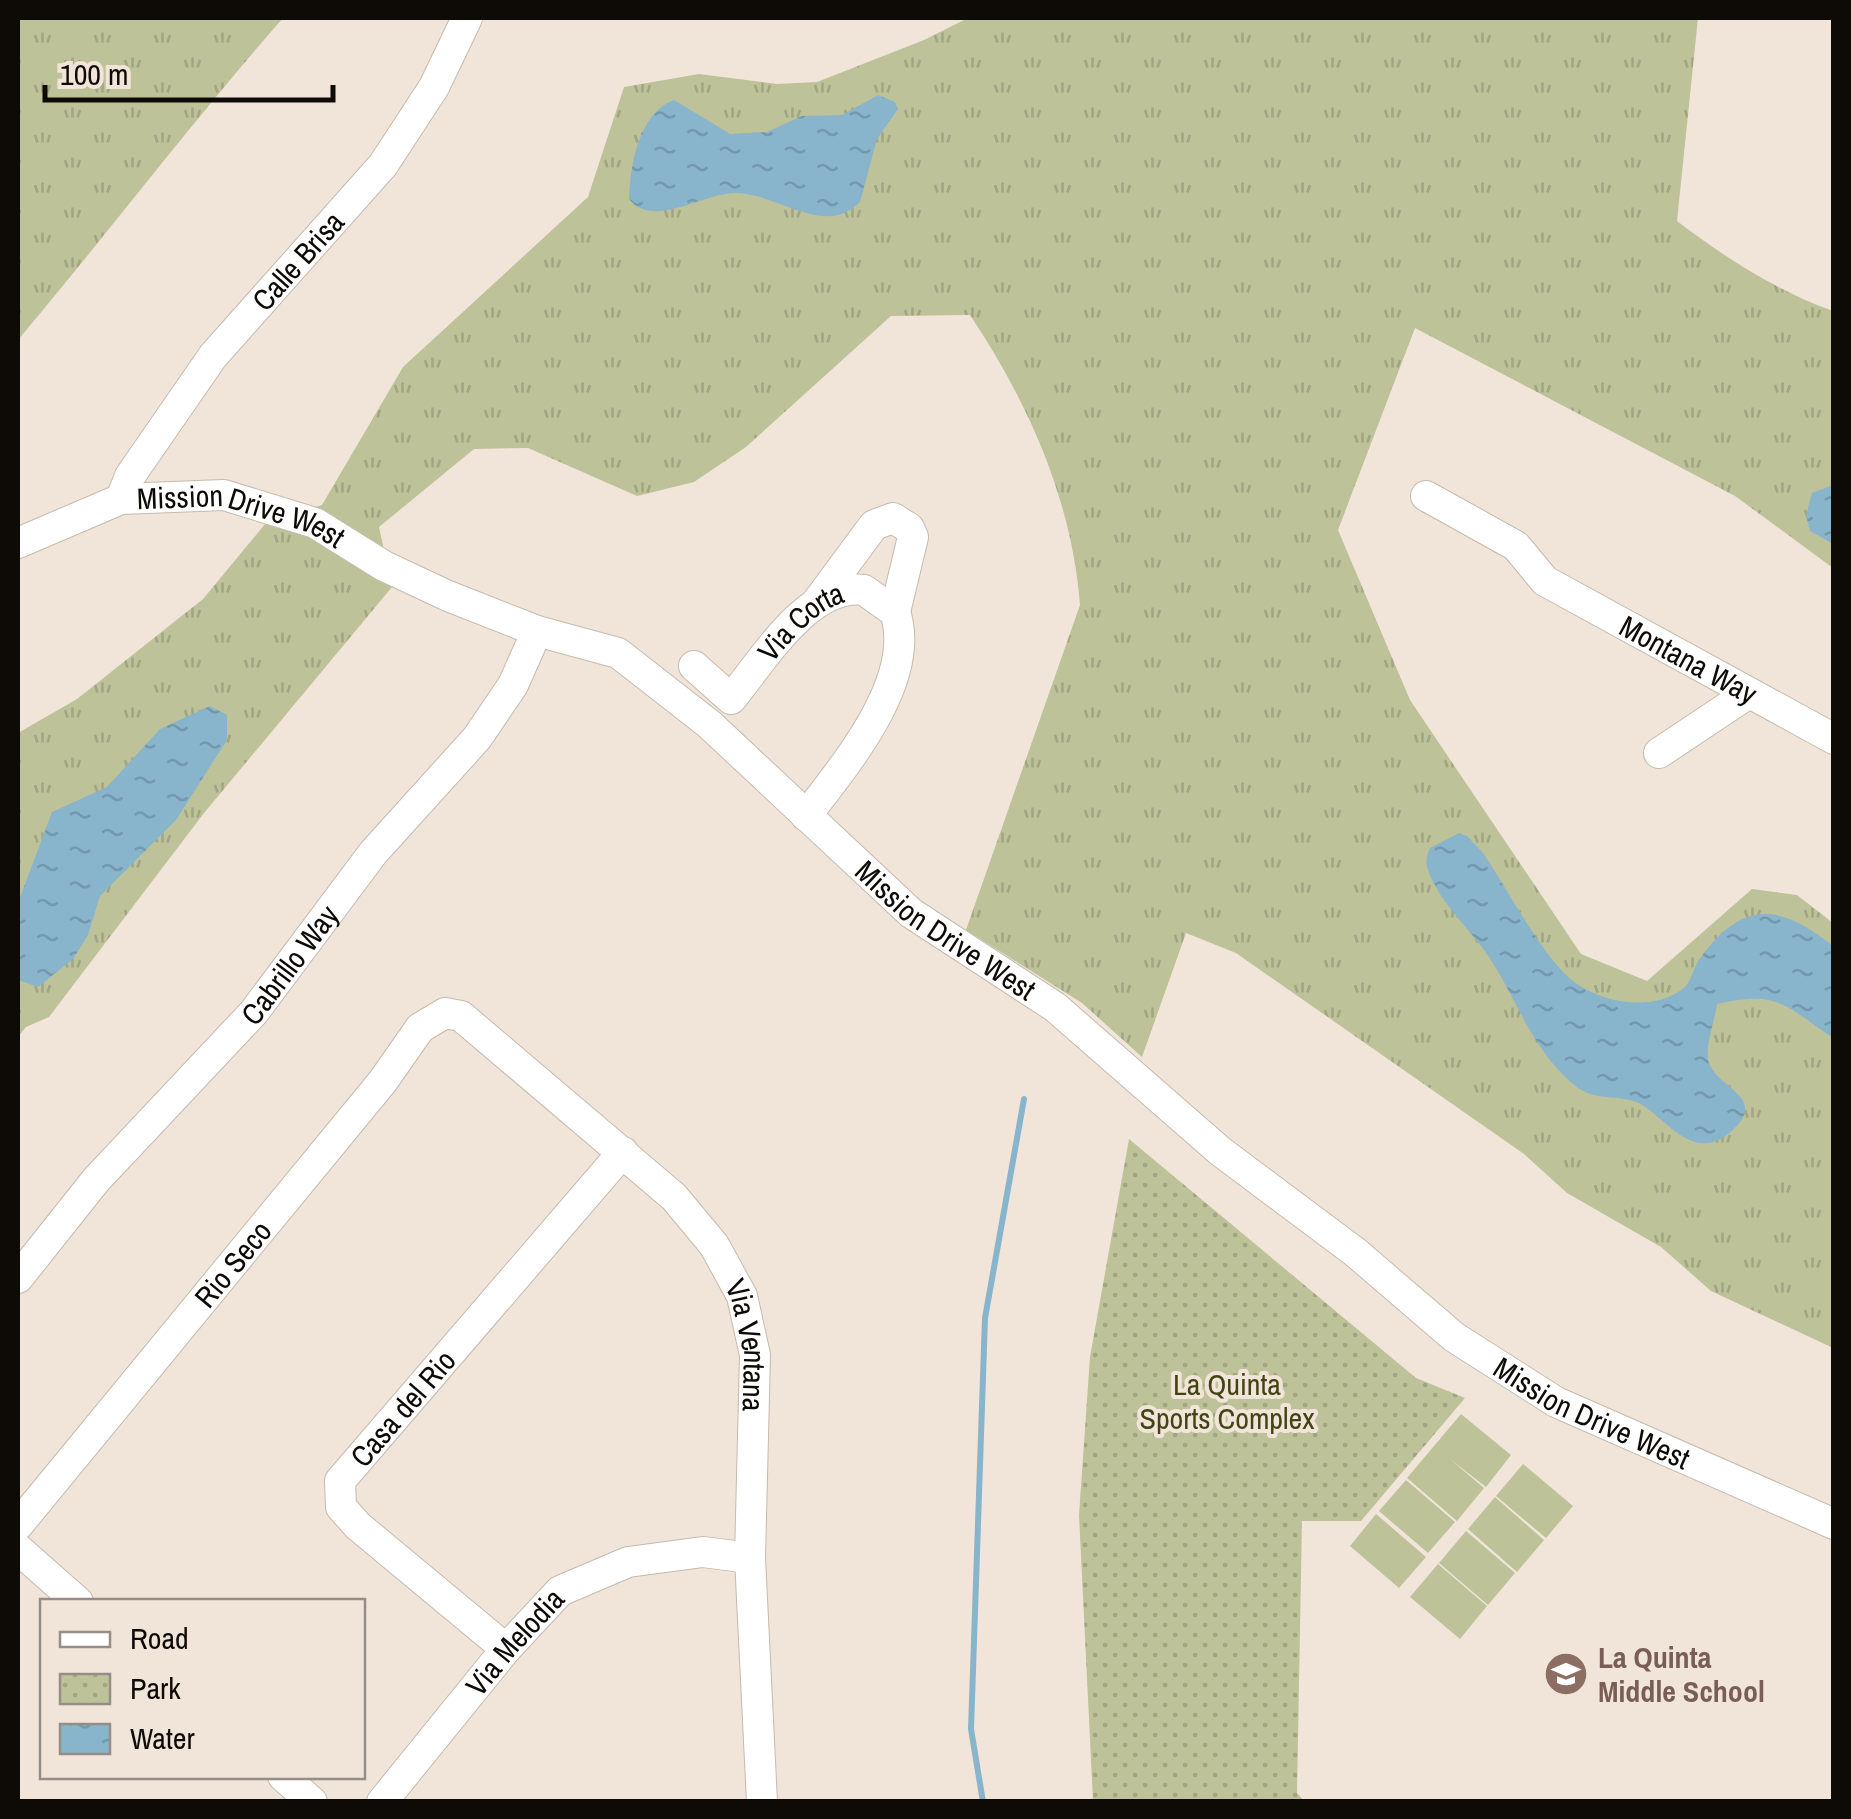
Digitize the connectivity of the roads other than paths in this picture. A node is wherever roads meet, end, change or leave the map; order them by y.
1 (467, 18) edge
2 (1426, 496) dead end
3 (121, 498) junction
4 (18, 543) edge
5 (812, 608) junction
6 (894, 612) junction
7 (537, 631) junction
8 (694, 666) dead end
9 (1749, 694) junction
10 (1834, 740) edge
11 (1659, 754) dead end
12 (806, 816) junction
13 (454, 1014) joint
14 (623, 1152) junction
15 (18, 1278) edge
16 (1834, 1524) edge
17 (18, 1526) edge
18 (18, 1550) edge
19 (750, 1558) junction
20 (75, 1599) edge
21 (506, 1649) junction
22 (286, 1779) edge
23 (312, 1802) edge
24 (382, 1802) edge
25 (762, 1802) edge

1 - 3 street, Calle Brisa
2 - 9 street, Montana Way
3 - 4 street, Mission Drive West
3 - 7 street, Mission Drive West
5 - 6 street, Via Corta
5 - 6 street
5 - 8 street, Via Corta
6 - 12 street, Via Corta
7 - 12 street, Mission Drive West
7 - 15 street, Cabrillo Way
9 - 10 street, Montana Way
9 - 11 street
12 - 16 street, Mission Drive West
13 - 14 street, Via Ventana
13 - 17 street, Rio Seco
14 - 19 street, Via Ventana
14 - 21 street, Casa del Rio
18 - 20 street
19 - 21 street, Via Melodia
19 - 25 street, Via Ventana
21 - 24 street, Via Melodia
22 - 23 street

